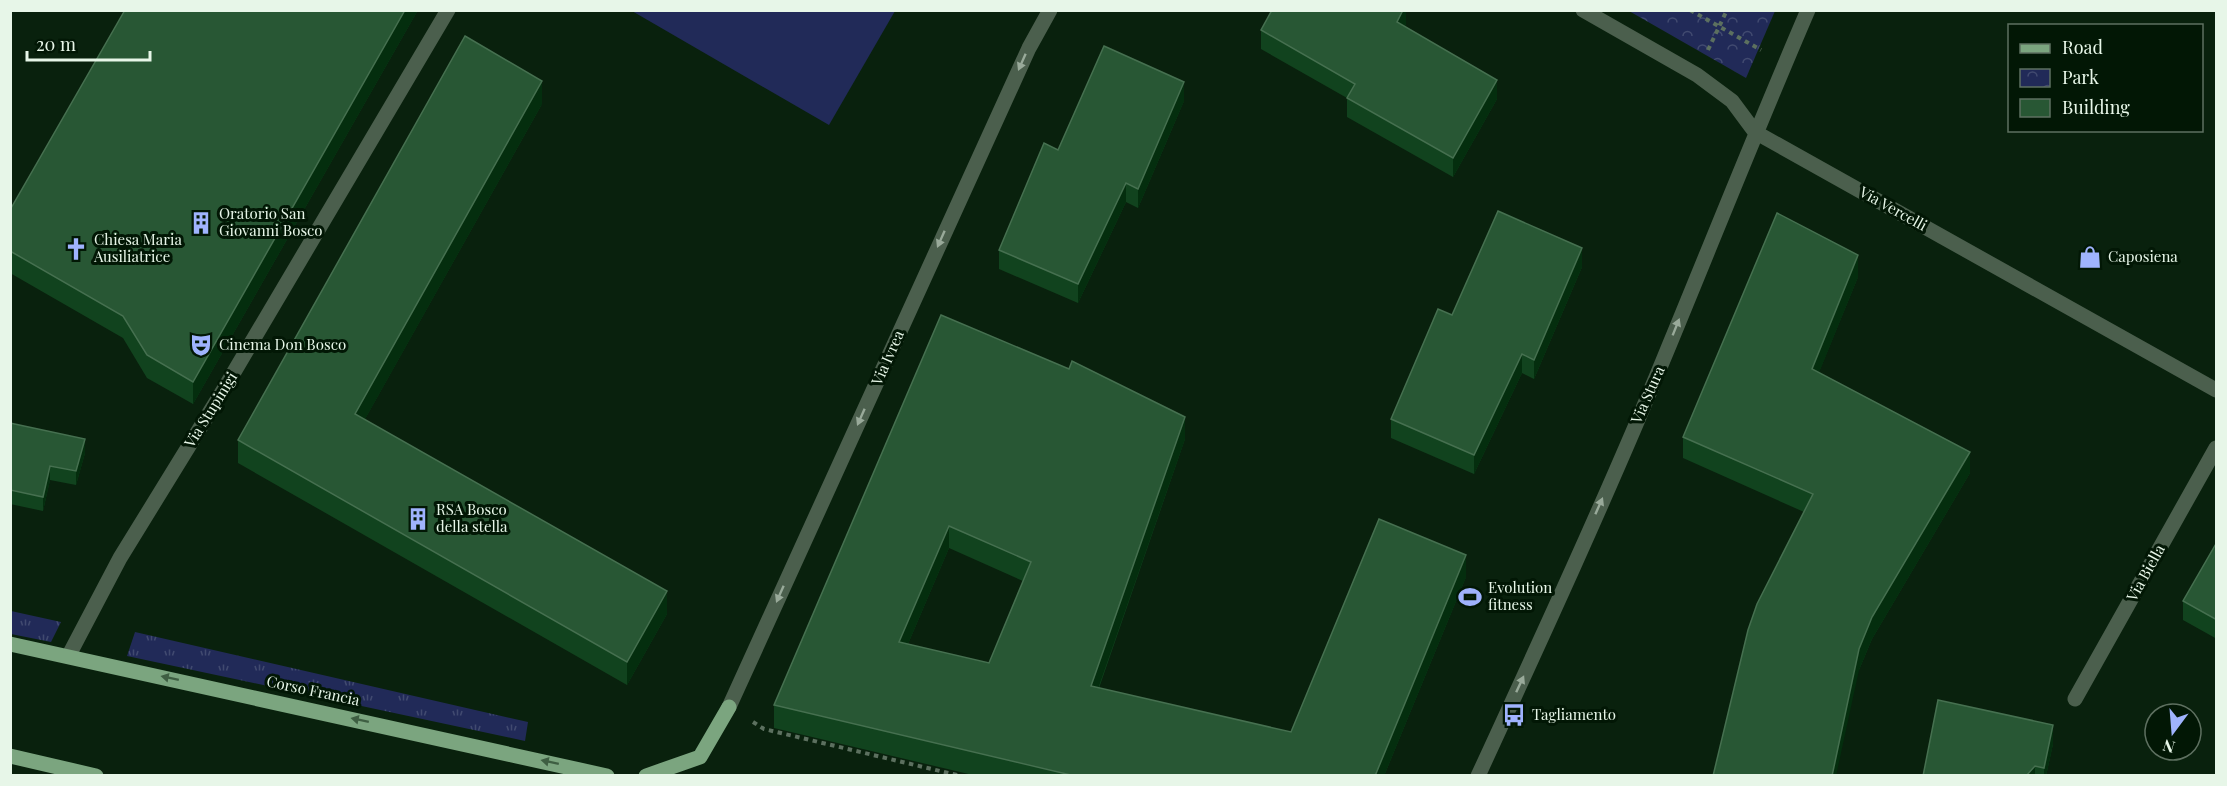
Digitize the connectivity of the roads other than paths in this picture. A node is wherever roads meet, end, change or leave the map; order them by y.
1 (448, 10) edge
2 (1050, 10) edge
3 (1582, 10) edge
4 (1808, 10) edge
5 (1755, 132) junction
6 (2217, 390) edge
7 (2217, 448) edge
8 (10, 644) edge
9 (69, 656) junction
10 (2075, 699) dead end
11 (729, 707) joint
12 (10, 756) edge
13 (96, 776) edge
14 (607, 776) edge
15 (646, 776) edge
16 (1478, 776) edge

1 - 9 street, Via Stupinigi
2 -> 11 street, Via Ivrea
3 - 5 street, Via Vercelli
4 - 5 street, Via Stura
5 - 6 street, Via Vercelli
16 -> 5 street, Via Stura
7 - 10 street, Via Biella
8 - 9 main road, Corso Francia
14 -> 9 main road, Corso Francia
11 - 15 main road
12 - 13 main road

